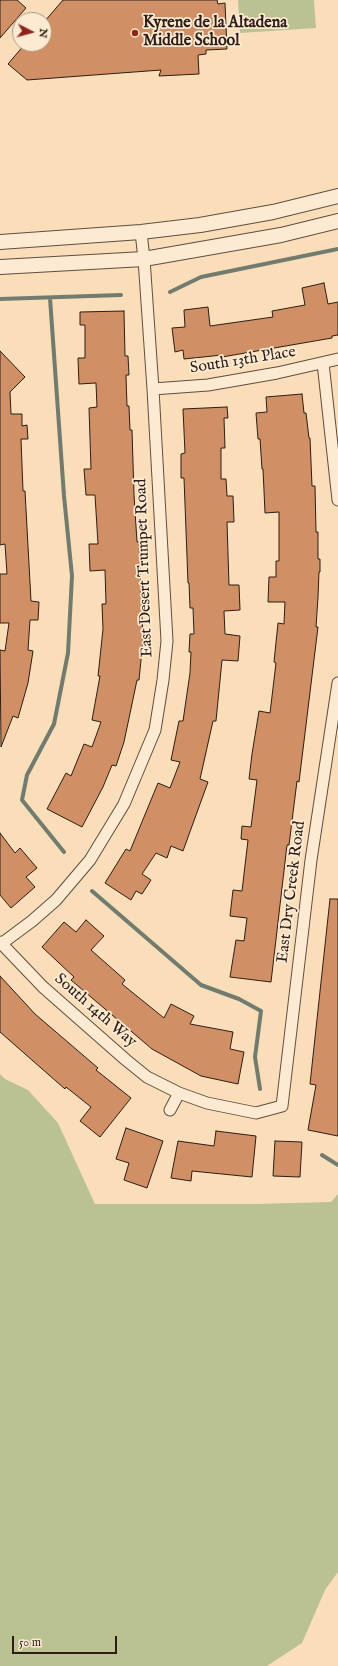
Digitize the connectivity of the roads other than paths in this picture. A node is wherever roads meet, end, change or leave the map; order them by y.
1 (338, 196) edge
2 (338, 221) edge
3 (141, 232) junction
4 (0, 242) edge
5 (144, 259) junction
6 (0, 267) edge
7 (338, 359) edge
8 (323, 363) junction
9 (153, 388) junction
10 (338, 500) edge
11 (338, 683) edge
12 (0, 943) edge
13 (179, 1093) junction
14 (282, 1106) joint
15 (170, 1110) dead end

1 - 3 street
2 - 5 street
3 - 4 street
3 - 5 street, East Desert Trumpet Road
5 - 6 street
5 - 9 street, East Desert Trumpet Road
7 - 8 street, South 13th Place
8 - 9 street, South 13th Place
8 - 10 street
9 - 12 street, East Desert Trumpet Road
11 - 14 street, East Dry Creek Road
12 - 13 street, South 14th Way
13 - 14 street, South 14th Way
13 - 15 street

